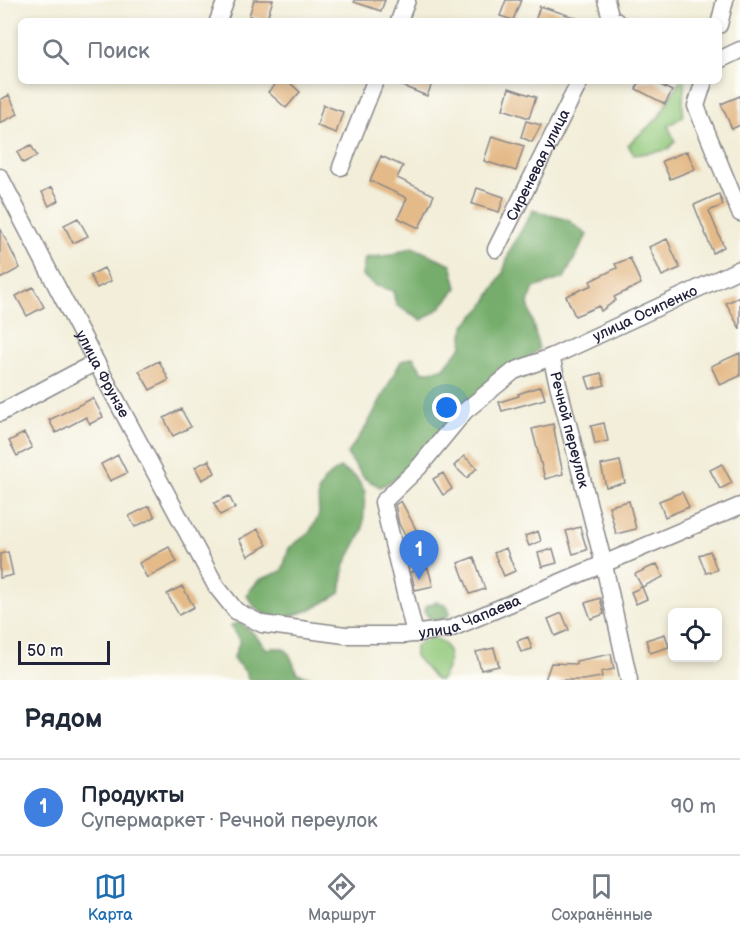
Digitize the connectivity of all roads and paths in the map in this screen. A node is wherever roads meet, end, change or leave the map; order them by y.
1 (226, 0) edge
2 (407, 0) edge
3 (606, 0) edge
4 (618, 0) edge
5 (725, 0) edge
6 (219, 18) edge
7 (400, 18) edge
8 (611, 18) edge
9 (613, 18) edge
10 (721, 18) edge
11 (740, 50) edge
12 (722, 59) edge
13 (374, 84) edge
14 (578, 84) edge
15 (703, 84) edge
16 (340, 167) dead end
17 (0, 177) edge
18 (740, 213) edge
19 (496, 249) dead end
20 (740, 269) edge
21 (551, 357) junction
22 (96, 362) junction
23 (0, 413) edge
24 (740, 506) edge
25 (604, 565) junction
26 (206, 569) joint
27 (415, 634) junction
28 (628, 680) edge

1 - 6 street
2 - 7 street
3 - 8 street
4 - 9 street
5 - 10 street
11 - 12 street
13 - 16 street
14 - 19 street, Сиреневая улица
15 - 18 street
17 - 22 street, улица Фрунзе
20 - 21 street, улица Осипенко
21 - 25 street, Речной переулок
21 - 27 street, Речной переулок
22 - 23 street
22 - 26 street, улица Фрунзе
24 - 25 street, улица Чапаева
25 - 27 street, улица Чапаева
25 - 28 street, Речной переулок
26 - 27 street, улица Чапаева

